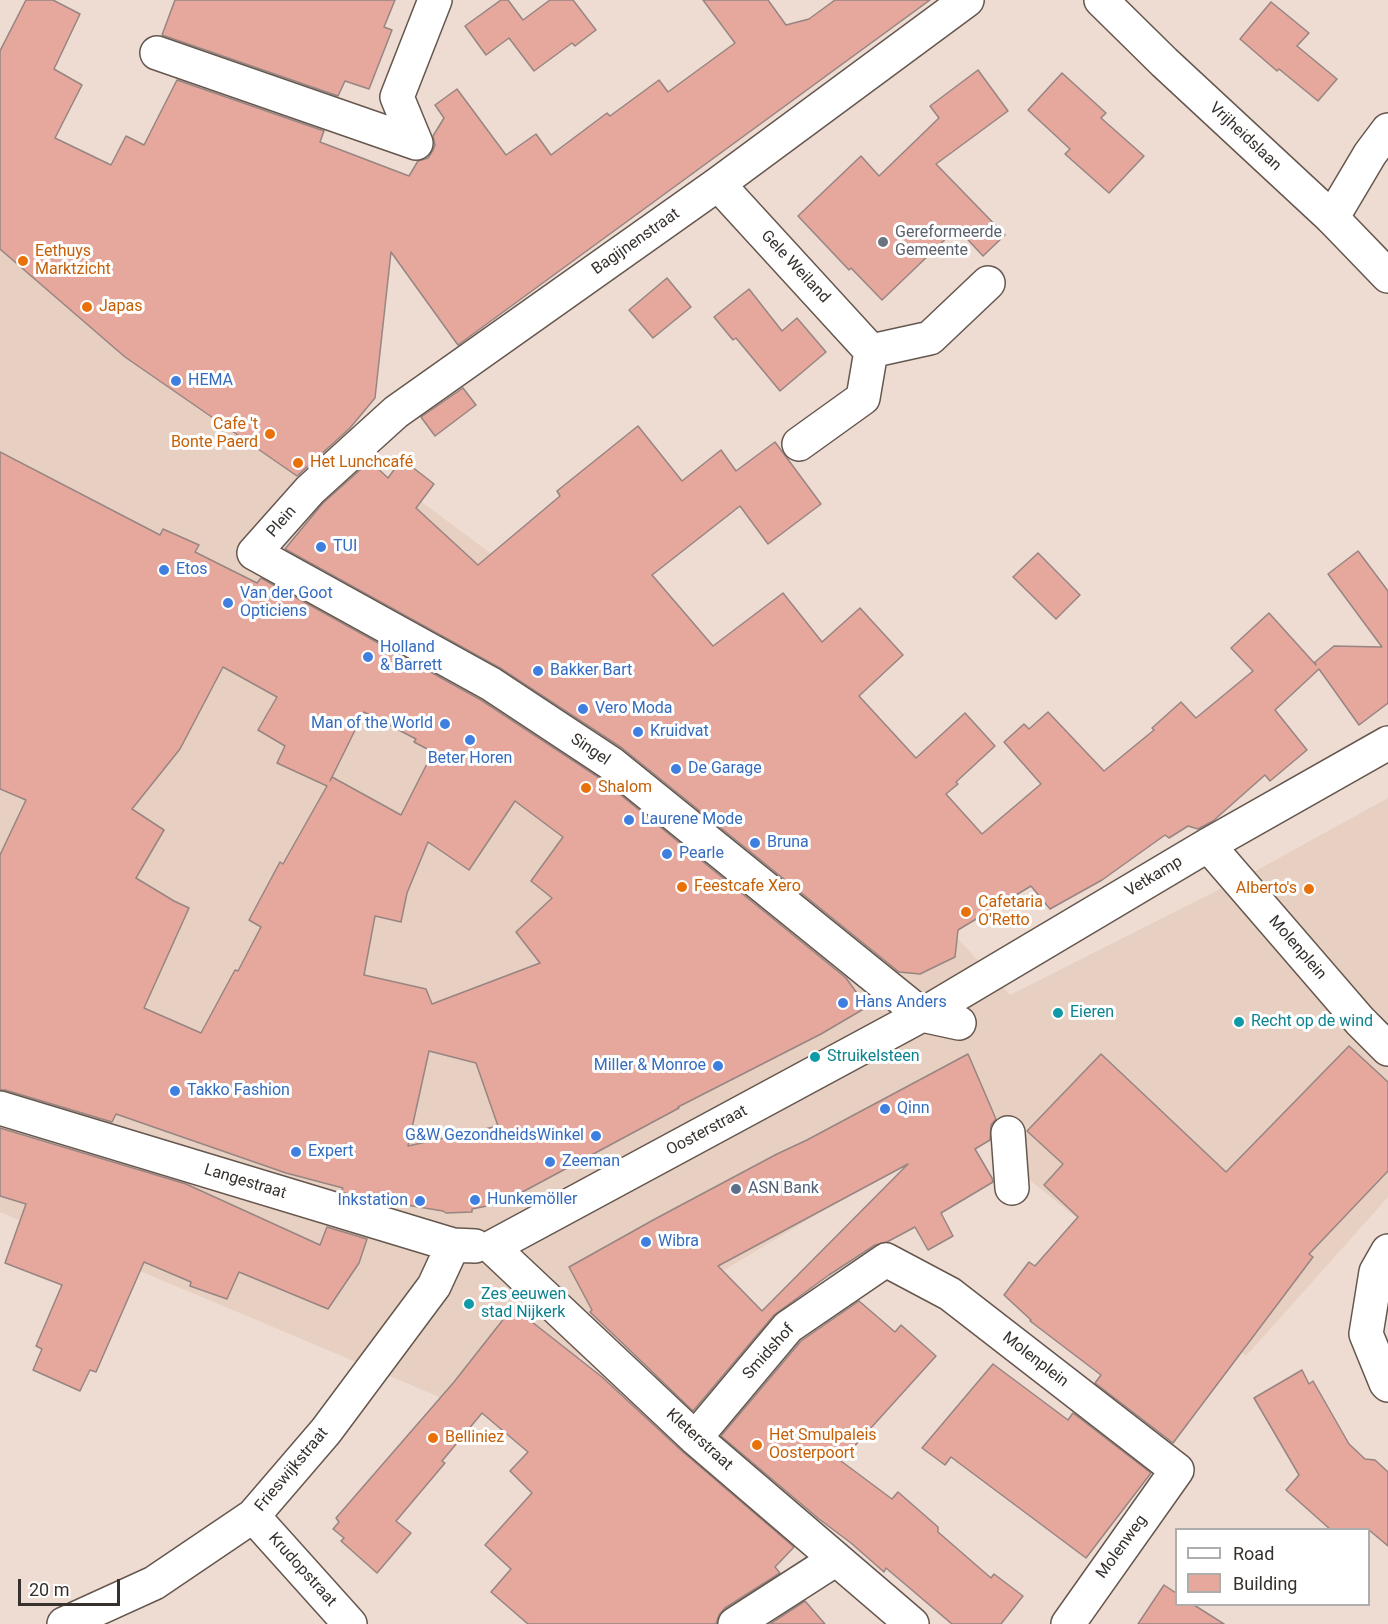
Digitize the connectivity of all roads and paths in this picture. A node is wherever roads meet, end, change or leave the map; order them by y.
1 (435, 0) edge
2 (967, 0) edge
3 (1101, 0) edge
4 (157, 53) dead end
5 (1388, 130) edge
6 (718, 184) junction
7 (1332, 218) junction
8 (1388, 276) edge
9 (988, 283) dead end
10 (872, 351) junction
11 (799, 444) dead end
12 (310, 490) joint
13 (254, 554) joint
14 (1388, 743) edge
15 (1208, 845) junction
16 (1214, 879) dead end
17 (922, 1015) junction
18 (959, 1023) dead end
19 (1388, 1049) edge
20 (0, 1108) edge
21 (1008, 1133) dead end
22 (1012, 1188) dead end
23 (453, 1245) junction
24 (492, 1247) junction
25 (1388, 1251) edge
26 (886, 1260) joint
27 (1388, 1385) edge
28 (695, 1438) junction
29 (1177, 1470) joint
30 (253, 1516) junction
31 (836, 1559) junction
32 (64, 1624) edge
33 (350, 1624) edge
34 (735, 1624) edge
35 (912, 1624) edge
36 (1068, 1624) edge

1 - 4 street
2 - 6 street, Bagijnenstraat
3 - 7 street, Vrijheidslaan
5 - 7 street
6 - 10 street, Gele Weiland
6 - 12 street, Bagijnenstraat
7 - 8 street, Vrijheidslaan
9 - 10 street
10 - 11 street
12 - 13 street, Plein
13 - 17 street, Singel
14 - 15 street, Vetkamp
15 - 16 street
15 - 17 street, Vetkamp
15 - 19 street, Molenplein
17 - 18 street
17 - 24 street, Oosterstraat
20 - 23 street, Langestraat
21 - 22 street
23 - 24 street, Langestraat
23 - 30 street, Frieswijkstraat
24 - 28 street, Kleterstraat
25 - 27 street
26 - 28 street, Smidshof
26 - 29 street, Molenplein
28 - 31 street, Kleterstraat
29 - 36 street, Molenweg
30 - 32 street, Frieswijkstraat
30 - 33 street, Krudopstraat
31 - 34 street
31 - 35 street, Kleterstraat

